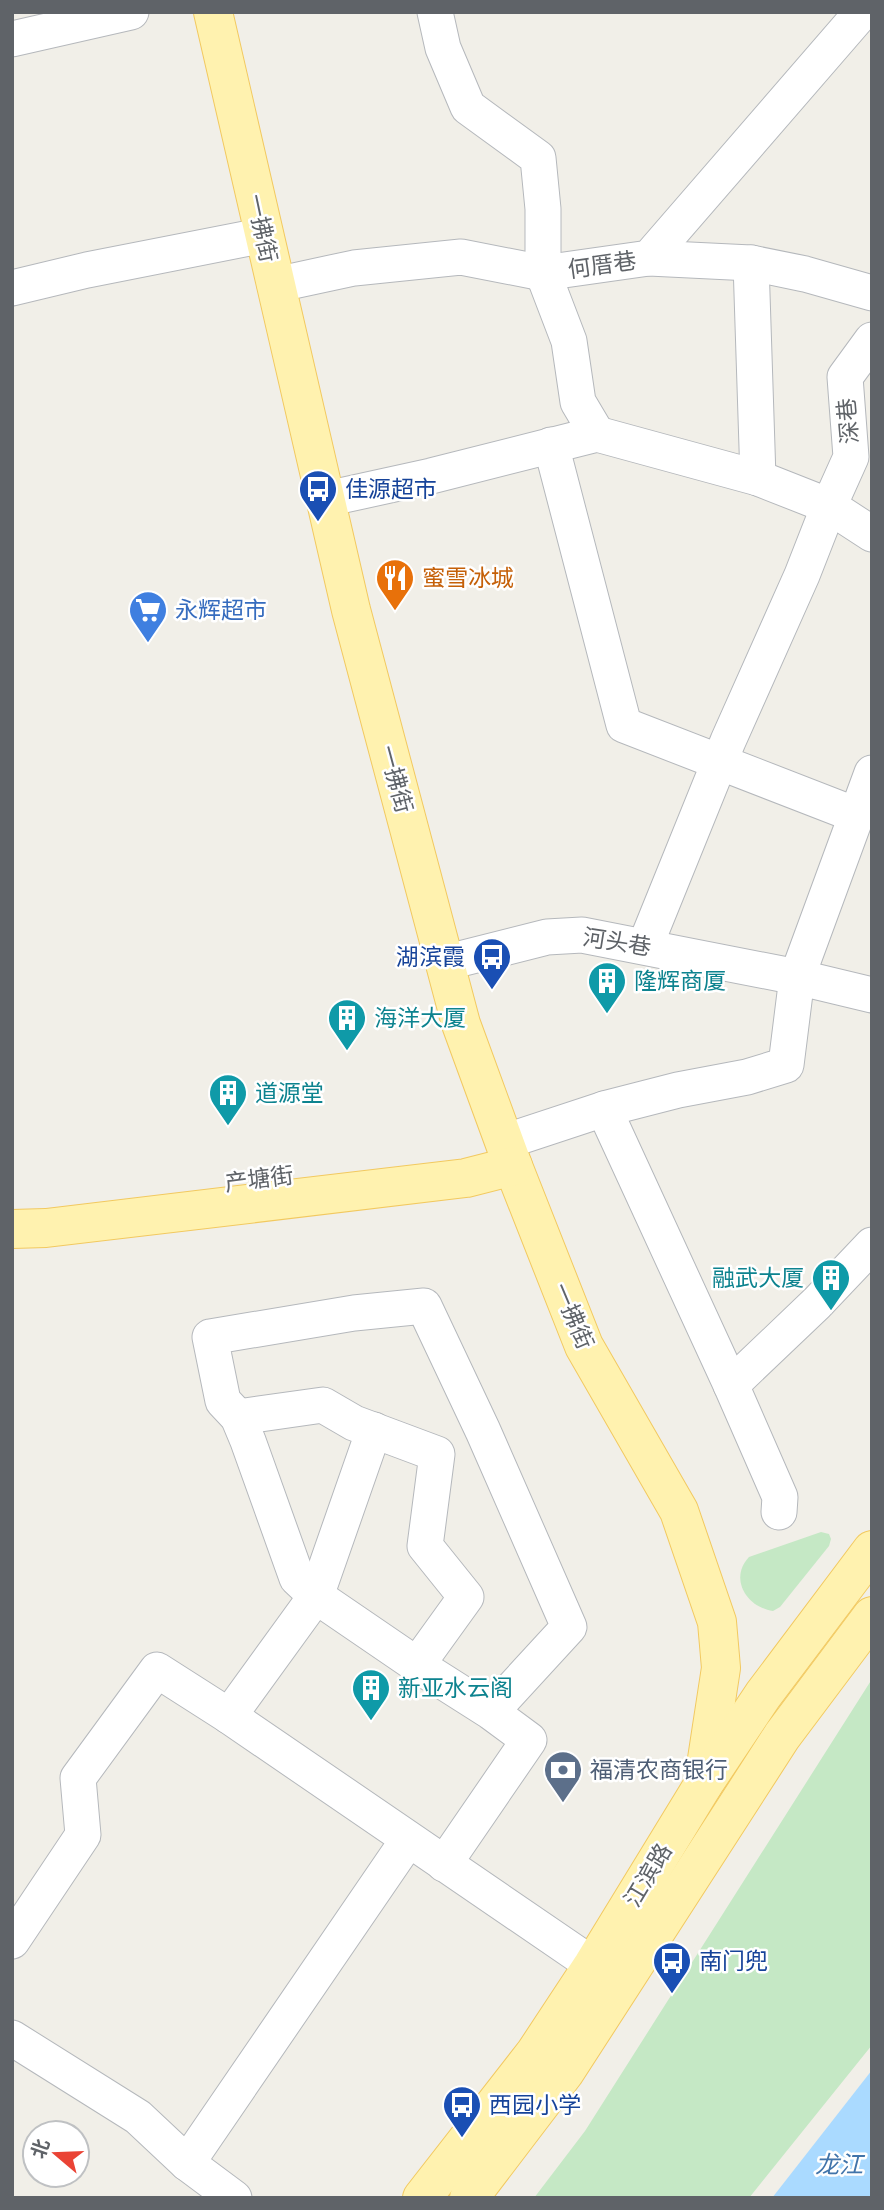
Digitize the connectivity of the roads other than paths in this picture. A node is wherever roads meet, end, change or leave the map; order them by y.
1 (131, 12) edge
2 (213, 12) edge
3 (435, 12) edge
4 (862, 12) edge
5 (12, 39) edge
6 (265, 235) junction
7 (649, 258) junction
8 (751, 263) junction
9 (543, 274) junction
10 (275, 285) junction
11 (12, 288) edge
12 (872, 293) edge
13 (872, 340) edge
14 (597, 434) junction
15 (551, 446) junction
16 (758, 478) junction
17 (326, 499) junction
18 (829, 506) junction
19 (872, 534) edge
20 (719, 762) junction
21 (872, 773) edge
22 (856, 816) junction
23 (645, 946) junction
24 (444, 963) junction
25 (797, 977) junction
26 (872, 995) edge
27 (604, 1109) junction
28 (509, 1154) junction
29 (12, 1208) edge
30 (12, 1230) edge
31 (872, 1245) edge
32 (731, 1385) junction
33 (237, 1418) junction
34 (374, 1430) junction
35 (779, 1512) dead end
36 (872, 1550) edge
37 (316, 1596) junction
38 (872, 1616) edge
39 (417, 1665) junction
40 (491, 1712) junction
41 (229, 1716) junction
42 (703, 1785) junction
43 (408, 1840) junction
44 (444, 1864) junction
45 (12, 1941) edge
46 (593, 1965) junction
47 (12, 2038) edge
48 (187, 2163) junction
49 (234, 2198) edge
50 (422, 2198) edge
51 (469, 2198) edge

1 - 5 street
2 - 6 main road, 一拂街
3 - 9 street
4 - 7 street, 何厝巷
6 - 10 main road, 一拂街
6 - 11 street
7 - 8 street
7 - 9 street, 何厝巷
8 - 12 street
8 - 16 street
9 - 10 street, 何厝巷
9 - 14 street
10 - 17 main road, 一拂街
13 - 18 street, 深巷
14 - 15 street
14 - 16 street
15 - 17 street
15 - 20 street
16 - 18 street
17 - 24 main road, 一拂街
18 - 19 street
18 - 20 street, 深巷
20 - 22 street
20 - 23 street, 深巷
21 - 22 street
22 - 25 street
23 - 24 street, 河头巷
23 - 25 street, 河头巷
24 - 28 main road, 一拂街
25 - 26 street, 河头巷
25 - 27 street
27 - 28 street
27 - 32 street
28 - 29 main road, 产塘街
28 - 30 main road
28 - 42 main road, 一拂街
31 - 32 street
32 - 35 street
33 - 34 street
33 - 37 street
33 - 40 street
34 - 37 street
34 - 39 street
36 - 42 main road, 江滨路
37 - 39 street
37 - 41 street
38 - 51 main road, 江滨路
39 - 40 street
40 - 44 street
41 - 43 street
41 - 45 street
42 - 46 main road, 江滨路
43 - 44 street
43 - 48 street
44 - 46 street
46 - 50 main road, 江滨路
47 - 48 street
48 - 49 street

